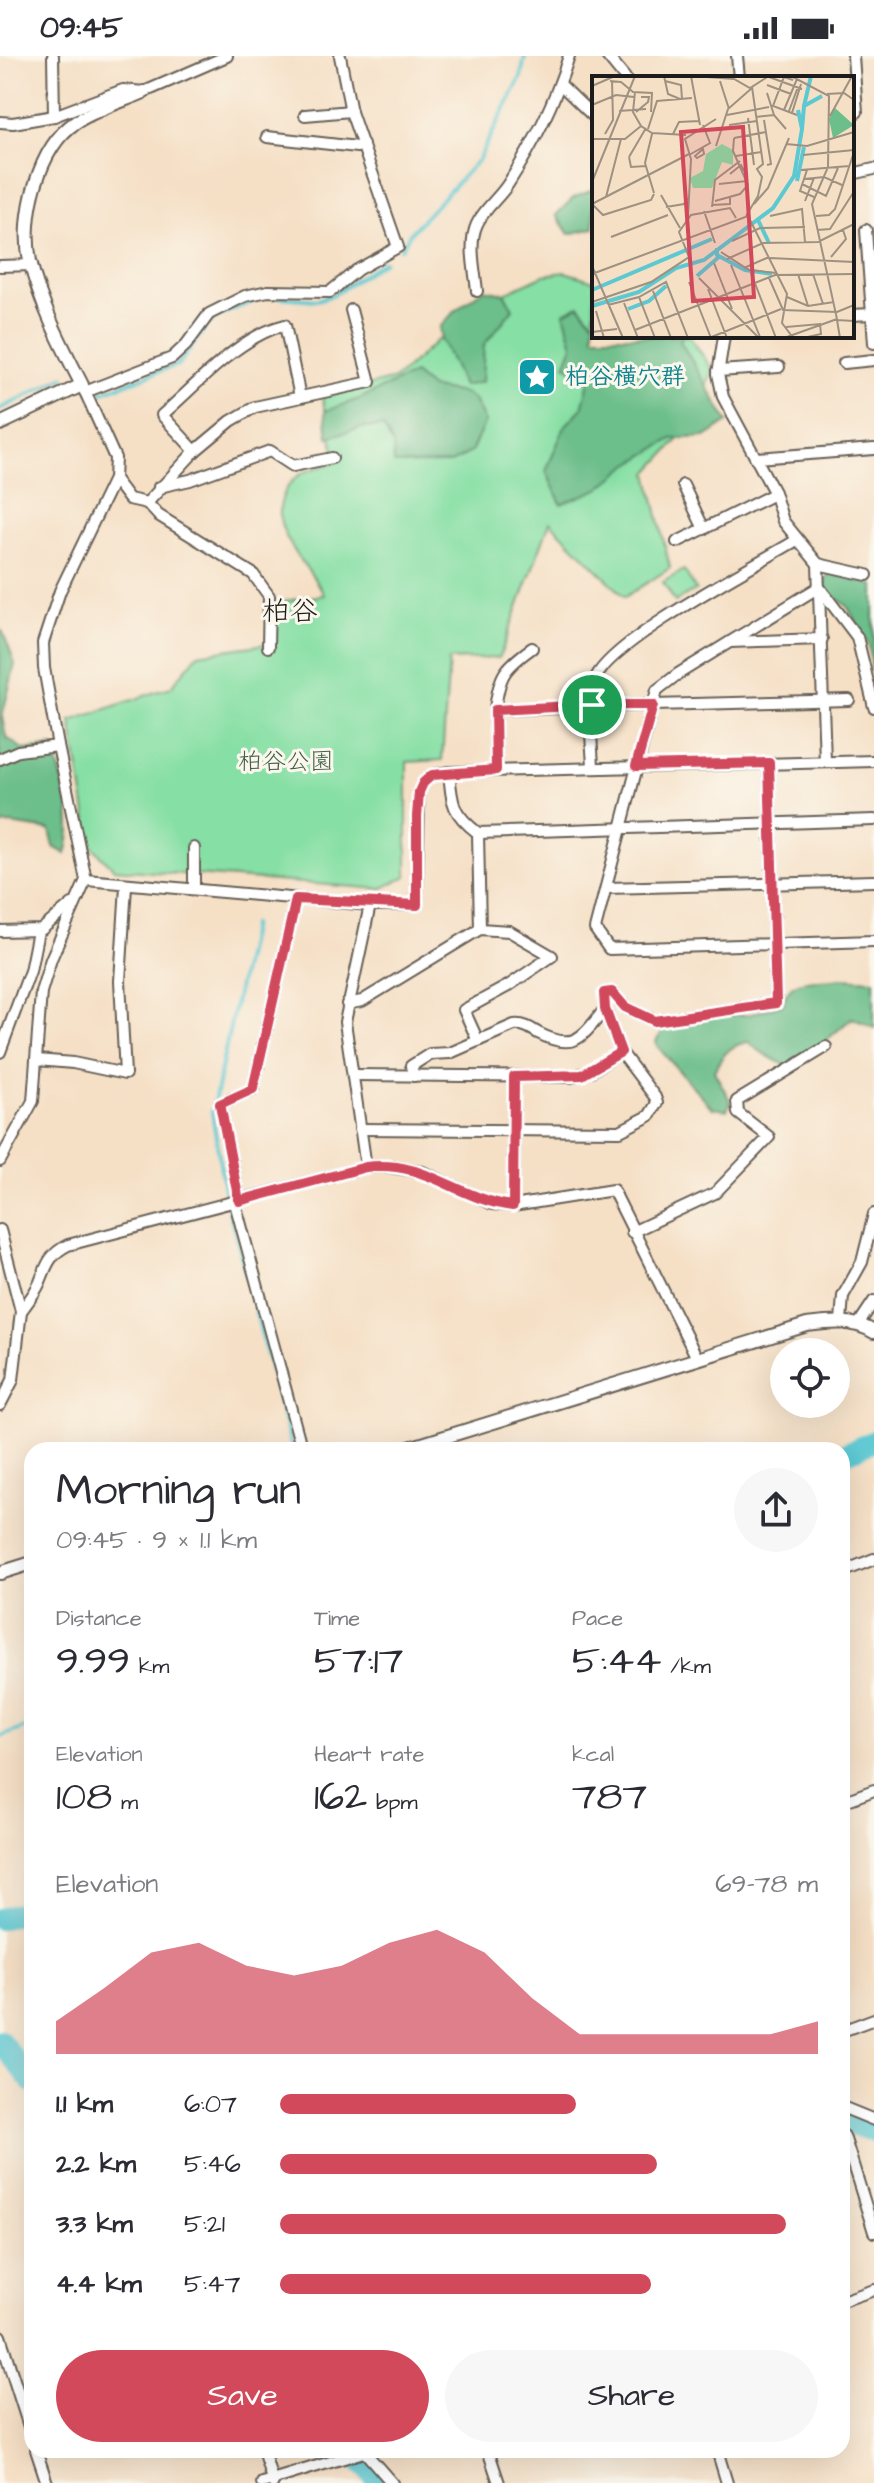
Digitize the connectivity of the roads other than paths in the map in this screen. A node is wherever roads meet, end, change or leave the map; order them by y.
1 (53, 56) edge
2 (227, 56) edge
3 (340, 56) edge
4 (569, 56) edge
5 (607, 56) edge
6 (737, 56) edge
7 (853, 56) edge
8 (623, 76) edge
9 (739, 76) edge
10 (560, 84) junction
11 (144, 92) junction
12 (351, 111) junction
13 (857, 112) dead end
14 (305, 115) dead end
15 (592, 115) edge
16 (54, 116) junction
17 (0, 122) edge
18 (267, 137) dead end
19 (363, 145) junction
20 (874, 169) edge
21 (854, 174) edge
22 (866, 230) dead end
23 (32, 265) junction
24 (0, 266) edge
25 (477, 291) dead end
26 (351, 310) dead end
27 (872, 314) junction
28 (854, 315) edge
29 (724, 338) edge
30 (874, 343) edge
31 (874, 360) edge
32 (844, 363) dead end
33 (779, 367) dead end
34 (718, 371) junction
35 (84, 389) junction
36 (300, 397) junction
37 (0, 424) edge
38 (874, 449) edge
39 (195, 451) junction
40 (332, 458) dead end
41 (757, 458) junction
42 (114, 479) junction
43 (683, 485) dead end
44 (159, 487) junction
45 (774, 494) junction
46 (147, 503) junction
47 (704, 529) junction
48 (797, 540) junction
49 (677, 542) dead end
50 (818, 564) junction
51 (867, 575) dead end
52 (819, 587) junction
53 (822, 639) junction
54 (728, 642) junction
55 (268, 647) dead end
56 (532, 648) dead end
57 (824, 700) junction
58 (849, 700) dead end
59 (592, 705) junction
60 (653, 705) junction
61 (874, 707) edge
62 (495, 710) junction
63 (58, 746) junction
64 (0, 759) edge
65 (825, 761) junction
66 (874, 761) edge
67 (769, 763) junction
68 (636, 766) junction
69 (593, 767) junction
70 (496, 770) junction
71 (449, 772) junction
72 (874, 820) edge
73 (771, 823) junction
74 (621, 829) junction
75 (478, 833) junction
76 (194, 848) dead end
77 (86, 880) junction
78 (874, 881) edge
79 (772, 883) junction
80 (126, 886) junction
81 (194, 888) junction
82 (606, 888) junction
83 (296, 899) junction
84 (77, 900) junction
85 (370, 905) junction
86 (480, 929) junction
87 (0, 931) edge
88 (38, 931) junction
89 (874, 941) edge
90 (776, 944) junction
91 (347, 1004) junction
92 (605, 1009) junction
93 (478, 1041) junction
94 (826, 1047) dead end
95 (0, 1052) edge
96 (621, 1052) junction
97 (37, 1060) junction
98 (353, 1075) junction
99 (414, 1076) junction
100 (514, 1077) junction
101 (360, 1129) junction
102 (512, 1129) junction
103 (0, 1161) edge
104 (366, 1167) junction
105 (237, 1202) junction
106 (513, 1206) junction
107 (874, 1214) edge
108 (0, 1230) edge
109 (632, 1232) junction
110 (874, 1301) edge
111 (21, 1311) junction
112 (841, 1321) junction
113 (858, 1325) junction
114 (874, 1332) edge
115 (697, 1358) junction
116 (0, 1405) edge
117 (300, 1442) edge
118 (429, 1442) edge
119 (874, 1559) edge
120 (24, 1566) edge
121 (850, 1569) edge
122 (0, 1573) edge
123 (874, 1790) edge
124 (850, 1799) edge
125 (874, 2019) edge
126 (850, 2028) edge
127 (850, 2110) edge
128 (874, 2120) edge
129 (850, 2155) edge
130 (874, 2232) edge
131 (874, 2290) edge
132 (850, 2298) edge
133 (0, 2336) edge
134 (24, 2411) edge
135 (39, 2458) edge
136 (264, 2458) edge
137 (344, 2458) edge
138 (372, 2458) edge
139 (491, 2458) edge
140 (719, 2458) edge
141 (269, 2482) edge
142 (47, 2483) edge
143 (392, 2483) edge
144 (499, 2483) edge
145 (727, 2483) edge

1 - 16 street
2 - 11 street
3 - 12 street
4 - 10 street
5 - 8 street
6 - 9 street
7 - 13 street
10 - 15 street
10 - 25 street
11 - 16 street
11 - 23 street
12 - 14 street
12 - 19 street
16 - 17 street
18 - 19 street
19 - 35 street
20 - 21 street
22 - 27 street
23 - 24 street
23 - 35 street
26 - 36 street
27 - 28 street
27 - 30 street
29 - 34 street
31 - 32 street
33 - 34 street
34 - 41 street
35 - 37 street
35 - 42 street
36 - 39 street
36 - 39 street
38 - 41 street
39 - 44 street
40 - 44 street
41 - 45 street
42 - 46 street
42 - 63 street
43 - 47 street
44 - 46 street
45 - 47 street
45 - 48 street
46 - 55 street
47 - 49 street
48 - 50 street
48 - 59 street
50 - 51 street
50 - 52 street
52 - 53 street
52 - 54 street
52 - 61 street
53 - 54 street
53 - 57 street
54 - 60 street
56 - 62 street
57 - 58 street
57 - 60 street
57 - 65 street
59 - 60 street
59 - 62 street
59 - 69 street
60 - 68 street
62 - 70 street
63 - 64 street
63 - 77 street
65 - 66 street
65 - 67 street
67 - 68 street
67 - 73 street
68 - 69 street
68 - 74 street
69 - 70 street
70 - 71 street
71 - 75 street
71 - 85 street
72 - 73 street
73 - 74 street
73 - 79 street
74 - 75 street
74 - 82 street
75 - 86 street
76 - 81 street
77 - 80 street
77 - 84 street
78 - 79 street
79 - 82 street
79 - 90 street
80 - 81 street
80 - 97 street
81 - 83 street
82 - 90 street
83 - 85 street
83 - 105 street
84 - 88 street
84 - 97 street
85 - 91 street
86 - 91 street
86 - 93 street
87 - 88 street
88 - 95 street
89 - 90 street
90 - 92 street
91 - 98 street
92 - 93 street
92 - 96 street
93 - 99 street
94 - 109 street
96 - 100 street
96 - 102 street
97 - 103 street
98 - 99 street
98 - 101 street
99 - 100 street
100 - 102 street
101 - 102 street
101 - 104 street
102 - 106 street
104 - 105 street
104 - 106 street
105 - 111 street
105 - 117 street
106 - 109 street
107 - 112 street
108 - 111 street
109 - 115 street
110 - 113 street
111 - 116 street
112 - 113 street
112 - 115 street
113 - 114 street
115 - 118 street
119 - 121 street
120 - 122 street
123 - 124 street
125 - 126 street
127 - 128 street
129 - 130 street
131 - 132 street
133 - 134 street
135 - 142 street
136 - 141 street
137 - 141 street
138 - 143 street
139 - 144 street
140 - 145 street

